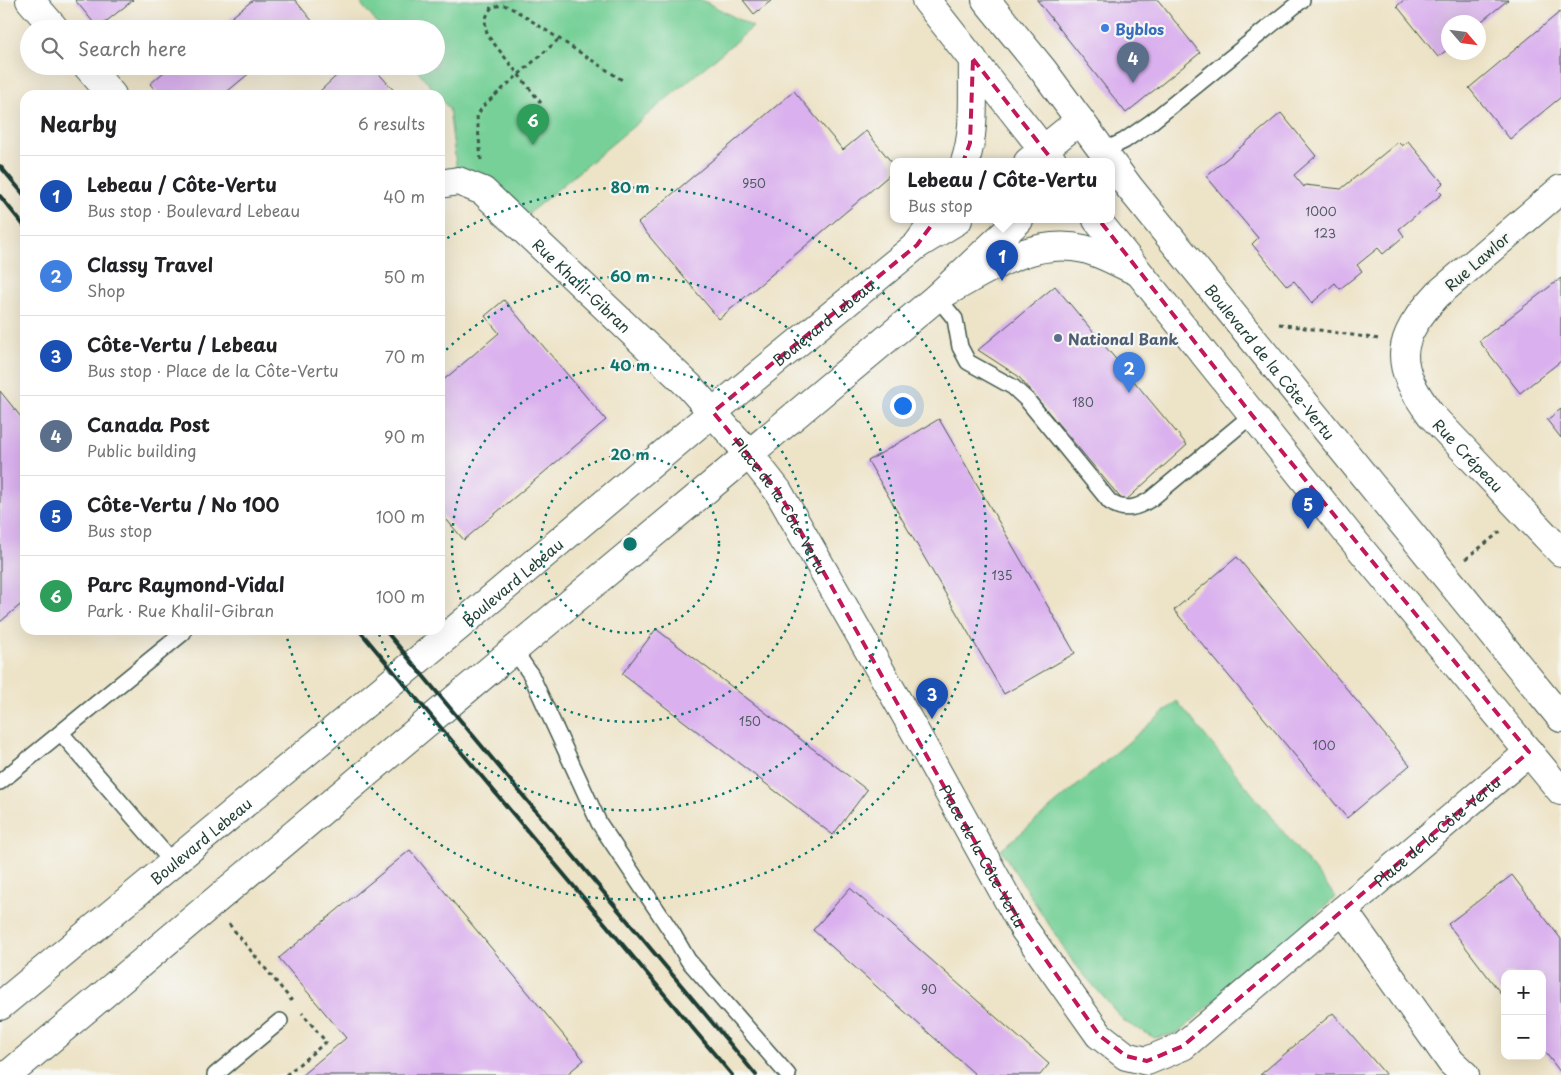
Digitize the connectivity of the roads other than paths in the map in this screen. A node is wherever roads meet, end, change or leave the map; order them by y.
1 (30, 0) edge
2 (926, 0) edge
3 (986, 0) edge
4 (1302, 0) edge
5 (47, 20) edge
6 (973, 58) junction
7 (95, 75) edge
8 (108, 90) edge
9 (1080, 120) junction
10 (1096, 157) edge
11 (966, 158) edge
12 (1041, 158) edge
13 (1115, 174) edge
14 (445, 183) edge
15 (1561, 189) edge
16 (933, 223) edge
17 (953, 223) edge
18 (1016, 223) edge
19 (1099, 223) edge
20 (917, 245) junction
21 (1138, 272) junction
22 (937, 297) junction
23 (1394, 342) joint
24 (713, 412) junction
25 (1252, 415) junction
26 (749, 454) junction
27 (1561, 552) edge
28 (181, 635) edge
29 (514, 650) junction
30 (1561, 718) edge
31 (61, 733) junction
32 (1529, 752) junction
33 (0, 782) edge
34 (1561, 791) edge
35 (173, 863) junction
36 (1343, 910) junction
37 (0, 1006) edge
38 (280, 1021) dead end
39 (1455, 1071) edge
40 (8, 1075) edge
41 (215, 1075) edge
42 (788, 1075) edge

1 - 5 street
2 - 6 street
3 - 9 street, Boulevard de la Côte-Vertu
4 - 10 lane
6 - 11 street
6 - 12 street
7 - 8 street
9 - 10 street, Boulevard de la Côte-Vertu
9 - 12 street
13 - 30 street, Boulevard de la Côte-Vertu
14 - 24 street, Rue Khalil-Gibran
15 - 23 street, Rue Lawlor
16 - 20 street
17 - 20 street, Boulevard Lebeau
18 - 22 street
19 - 21 street
20 - 24 street, Boulevard Lebeau
21 - 22 street
21 - 25 street
22 - 25 lane
22 - 26 street
23 - 27 street, Rue Crépeau
24 - 26 street, Place de la Côte-Vertu
24 - 35 street, Boulevard Lebeau
25 - 32 street
26 - 29 street
26 - 36 street, Place de la Côte-Vertu
28 - 31 lane
29 - 40 street
29 - 42 lane
31 - 33 lane
31 - 35 lane
32 - 34 street
32 - 36 street, Place de la Côte-Vertu
35 - 37 street, Boulevard Lebeau
36 - 39 street
38 - 41 lane

